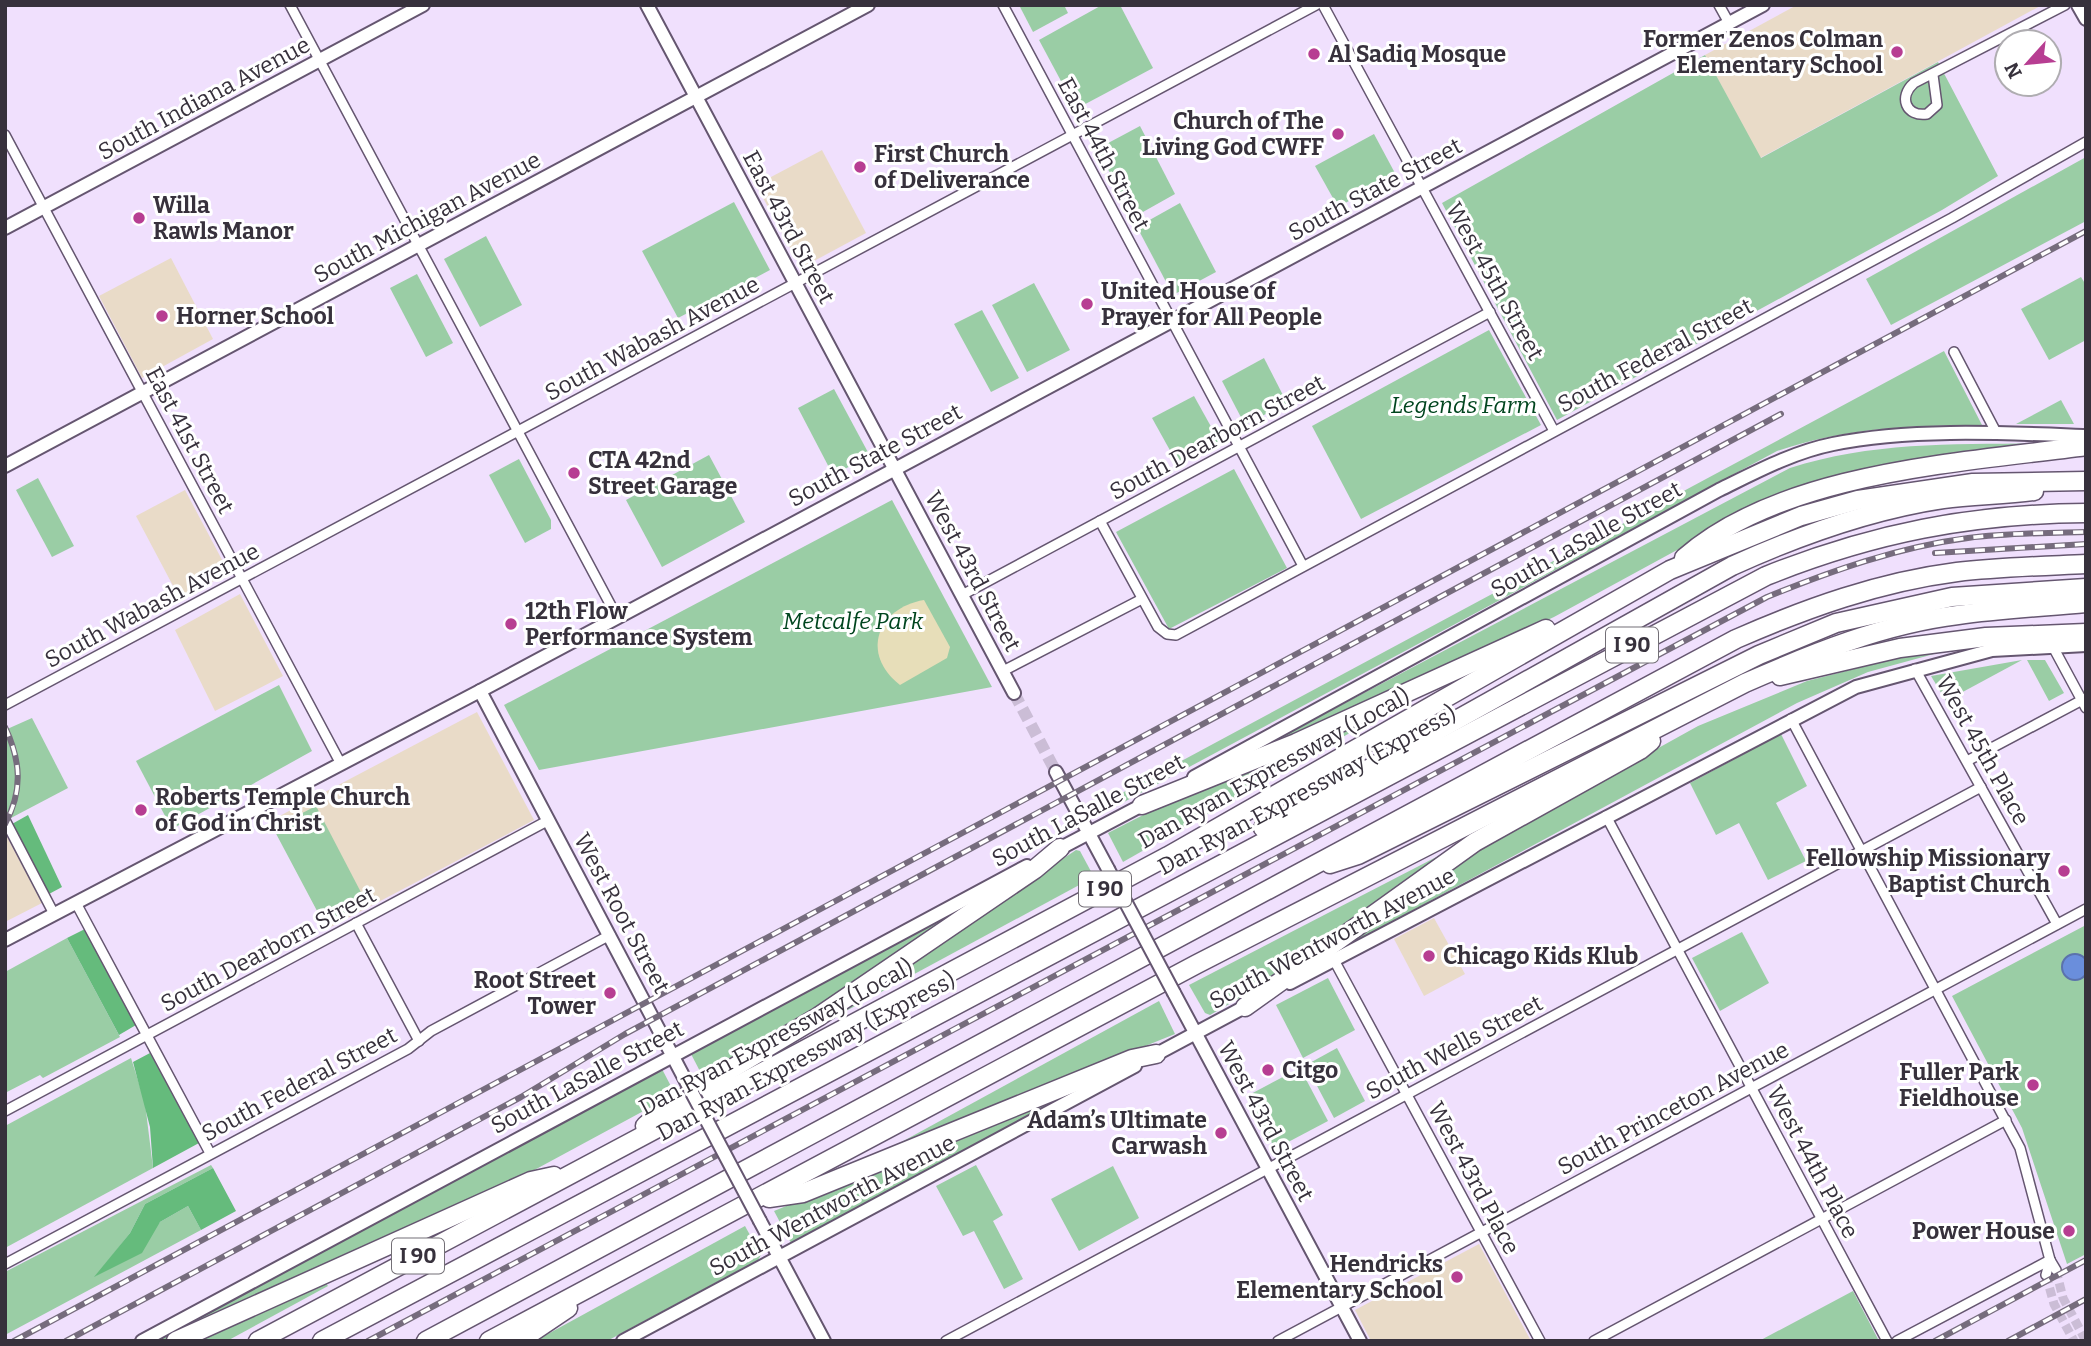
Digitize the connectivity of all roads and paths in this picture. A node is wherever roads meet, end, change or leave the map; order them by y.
1 (290, 5) edge
2 (423, 5) edge
3 (646, 5) edge
4 (868, 5) edge
5 (1003, 5) edge
6 (1316, 5) edge
7 (1323, 5) edge
8 (1719, 5) edge
9 (1763, 5) edge
10 (2065, 5) edge
11 (2078, 5) edge
12 (2086, 19) edge
13 (1729, 23) junction
14 (319, 61) junction
15 (1933, 75) junction
16 (695, 96) junction
17 (5, 135) edge
18 (1072, 136) junction
19 (2086, 142) edge
20 (1421, 188) junction
21 (44, 207) junction
22 (5, 228) edge
23 (418, 246) junction
24 (796, 283) junction
25 (1490, 312) junction
26 (1172, 321) junction
27 (1954, 352) dead end
28 (144, 394) junction
29 (1554, 431) junction
30 (518, 432) junction
31 (1997, 434) junction
32 (2086, 436) edge
33 (2086, 446) edge
34 (1239, 447) junction
35 (5, 466) edge
36 (895, 468) junction
37 (2086, 482) edge
38 (2086, 513) edge
39 (1100, 521) junction
40 (2086, 564) edge
41 (1303, 566) junction
42 (1670, 570) junction
43 (242, 579) junction
44 (2086, 588) edge
45 (962, 595) junction
46 (1142, 599) junction
47 (2086, 603) edge
48 (617, 617) junction
49 (1583, 617) junction
50 (2086, 633) edge
51 (2052, 645) junction
52 (2086, 645) edge
53 (1915, 669) junction
54 (1003, 671) junction
55 (1745, 683) junction
56 (480, 691) junction
57 (1014, 693) tunnel mouth
58 (2084, 702) edge
59 (5, 705) edge
60 (1679, 717) junction
61 (1791, 719) junction
62 (1967, 761) junction
63 (341, 764) junction
64 (1056, 772) tunnel mouth
65 (1981, 787) junction
66 (1142, 805) junction
67 (1606, 816) junction
68 (5, 820) edge
69 (550, 820) junction
70 (1089, 833) junction
71 (1060, 848) junction
72 (1861, 851) junction
73 (1209, 870) junction
74 (1290, 876) junction
75 (76, 903) junction
76 (2086, 909) edge
77 (54, 914) junction
78 (356, 923) junction
79 (2057, 924) junction
80 (610, 935) junction
81 (5, 940) edge
82 (1677, 949) junction
83 (1334, 960) junction
84 (1935, 989) junction
85 (1245, 1007) junction
86 (1196, 1034) junction
87 (147, 1035) junction
88 (419, 1041) junction
89 (1156, 1054) junction
90 (672, 1055) junction
91 (1751, 1088) junction
92 (1407, 1094) junction
93 (5, 1111) edge
94 (2006, 1120) junction
95 (620, 1148) junction
96 (210, 1153) junction
97 (1268, 1168) junction
98 (578, 1170) junction
99 (755, 1200) junction
100 (1822, 1219) junction
101 (1481, 1232) junction
102 (779, 1258) junction
103 (2050, 1260) junction
104 (5, 1264) edge
105 (2056, 1270) tunnel mouth
106 (2046, 1275) tunnel mouth
107 (610, 1276) junction
108 (1341, 1307) junction
109 (142, 1341) edge
110 (176, 1341) edge
111 (258, 1341) edge
112 (322, 1341) edge
113 (426, 1341) edge
114 (489, 1341) edge
115 (519, 1341) edge
116 (623, 1341) edge
117 (824, 1341) edge
118 (946, 1341) edge
119 (1278, 1341) edge
120 (1360, 1341) edge
121 (1540, 1341) edge
122 (1594, 1341) edge
123 (1887, 1341) edge
124 (1897, 1341) edge

1 - 14 street
2 - 14 main road, South Indiana Avenue
3 - 16 main road, East 43rd Street
4 - 16 main road, South Michigan Avenue
5 - 18 street, East 44th Street
6 - 18 street, South Wabash Avenue
7 - 20 street, West 45th Street
8 - 13 street
9 - 13 main road, South State Street
10 - 15 street
11 - 12 main road
13 - 20 main road, South State Street
14 - 21 main road, South Indiana Avenue
14 - 23 street
15 - 15 street
16 - 23 main road, South Michigan Avenue
16 - 24 main road, East 43rd Street
17 - 21 street, East 41st Street
18 - 24 street, South Wabash Avenue
18 - 26 street, East 44th Street
19 - 29 street, South Federal Street
20 - 25 street, West 45th Street
20 - 26 main road, South State Street
21 - 22 main road, South Indiana Avenue
21 - 28 street, East 41st Street
23 - 28 main road, South Michigan Avenue
23 - 30 street
24 - 30 street, South Wabash Avenue
24 - 36 main road, East 43rd Street
25 - 29 street, West 45th Street
25 - 34 street, South Dearborn Street
26 - 34 street, East 44th Street
26 - 36 main road, South State Street
27 - 31 street
28 - 35 main road, South Michigan Avenue
28 - 43 street, East 41st Street
29 - 41 street, South Federal Street
30 - 43 street, South Wabash Avenue
30 - 48 street
31 - 32 main road, South LaSalle Street
31 - 66 main road, South LaSalle Street
33 - 42 highway
34 - 39 street, South Dearborn Street
34 - 41 street, East 44th Street
36 - 45 main road, West 43rd Street
36 - 48 main road, South State Street
37 - 42 highway, Dan Ryan Expressway (Local) / I 90
37 - 73 highway
38 - 73 highway, Dan Ryan Expressway (Express) / I 90
39 - 45 street, South Dearborn Street
39 - 46 street
40 - 74 highway, I 90
41 - 46 street, South Federal Street
42 - 49 highway, Dan Ryan Expressway (Local) / I 90
43 - 59 street, South Wabash Avenue
43 - 63 street, East 41st Street
44 - 74 highway
45 - 54 main road, West 43rd Street
46 - 54 street
47 - 55 highway
48 - 56 main road, South State Street
49 - 66 highway
49 - 95 highway, Dan Ryan Expressway (Local) / I 90
50 - 55 highway
51 - 52 main road, South Wentworth Avenue
51 - 53 main road, South Wentworth Avenue
51 - 58 street
53 - 61 main road, South Wentworth Avenue
53 - 62 street, West 45th Place
54 - 57 main road, West 43rd Street
55 - 60 highway
56 - 63 main road, South State Street
56 - 69 main road, West Root Street
58 - 62 street
60 - 85 highway
60 - 99 highway
61 - 67 main road, South Wentworth Avenue
61 - 72 street
62 - 65 street, West 45th Place
63 - 75 main road, South State Street
64 - 70 main road, West 43rd Street
65 - 72 street, South Wells Street
65 - 79 street, West 45th Place
66 - 70 main road, South LaSalle Street
67 - 82 street, West 44th Place
67 - 83 main road, South Wentworth Avenue
68 - 77 street
69 - 78 street, South Dearborn Street
69 - 80 main road, West Root Street
70 - 71 main road, South LaSalle Street
70 - 86 main road, West 43rd Street, bridge
71 - 90 main road, South LaSalle Street
71 - 95 highway
72 - 82 street, South Wells Street
72 - 84 street
73 - 112 highway, Dan Ryan Expressway (Express) / I 90
74 - 113 highway, I 90
75 - 77 main road, South State Street
75 - 87 street
76 - 79 street, South Princeton Avenue
77 - 81 main road, South State Street
78 - 87 street, South Dearborn Street
78 - 88 street
79 - 84 street, South Princeton Avenue
80 - 88 street, South Federal Street
80 - 90 main road, West Root Street
82 - 91 street, West 44th Place
82 - 92 street, South Wells Street
83 - 85 main road, South Wentworth Avenue
83 - 92 street, West 43rd Place
84 - 91 street, South Princeton Avenue
84 - 94 street
85 - 86 main road, South Wentworth Avenue
86 - 89 main road, South Wentworth Avenue
86 - 97 main road, West 43rd Street
87 - 93 street, South Dearborn Street
87 - 96 street
88 - 96 street, South Federal Street
89 - 99 highway
89 - 102 main road, South Wentworth Avenue
90 - 102 main road, West Root Street, bridge
90 - 109 main road, South LaSalle Street
91 - 100 street, West 44th Place
91 - 101 street, South Princeton Avenue
92 - 97 street, South Wells Street
92 - 101 street, West 43rd Place
94 - 100 street
94 - 103 street
95 - 98 highway, Dan Ryan Expressway (Local) / I 90
96 - 104 street, South Federal Street
97 - 108 main road, West 43rd Street
97 - 118 street, South Wells Street
98 - 110 highway
98 - 111 highway, Dan Ryan Expressway (Local) / I 90
99 - 107 highway
100 - 122 street
100 - 123 street, West 44th Place
101 - 108 street, South Princeton Avenue
101 - 121 street, West 43rd Place
102 - 116 main road, South Wentworth Avenue
102 - 117 main road, West Root Street
103 - 105 street
103 - 106 street
103 - 124 street
107 - 114 highway
107 - 115 highway
108 - 119 street, South Princeton Avenue
108 - 120 main road, West 43rd Street

